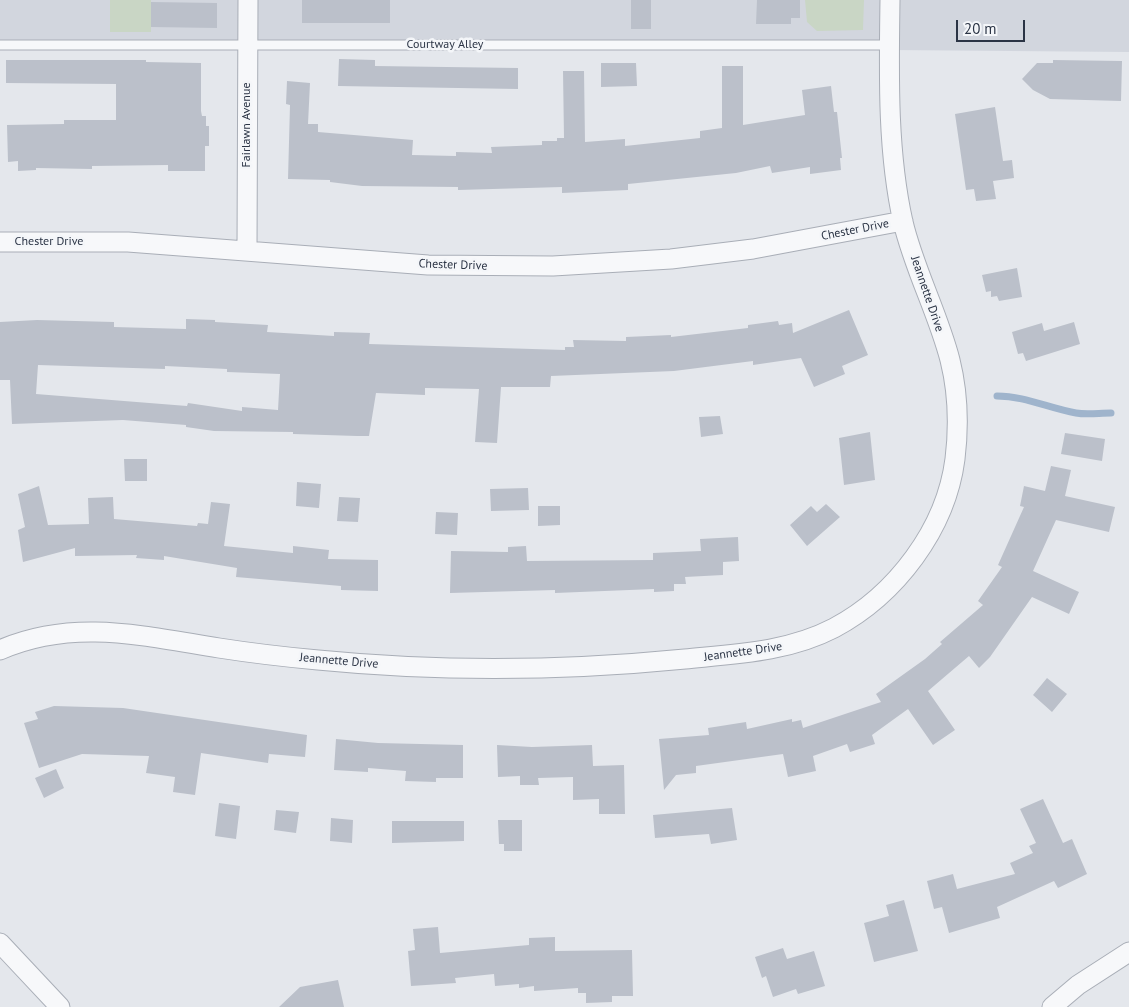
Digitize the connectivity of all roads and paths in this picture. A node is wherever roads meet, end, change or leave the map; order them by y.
1 (248, 0) edge
2 (890, 0) edge
3 (248, 45) junction
4 (890, 45) junction
5 (0, 46) edge
6 (903, 221) junction
7 (0, 242) edge
8 (246, 249) junction
9 (0, 650) edge
10 (0, 943) edge
11 (1129, 952) edge
12 (60, 1007) edge
13 (1052, 1007) edge

1 - 3 street, Fairlawn Avenue
2 - 4 street, Jeannette Drive
3 - 4 lane, Courtway Alley
3 - 5 lane, Courtway Alley
3 - 8 street, Fairlawn Avenue
4 - 6 street, Jeannette Drive
6 - 8 street, Chester Drive
6 - 9 street, Jeannette Drive
7 - 8 street, Chester Drive
10 - 12 street
11 - 13 street

